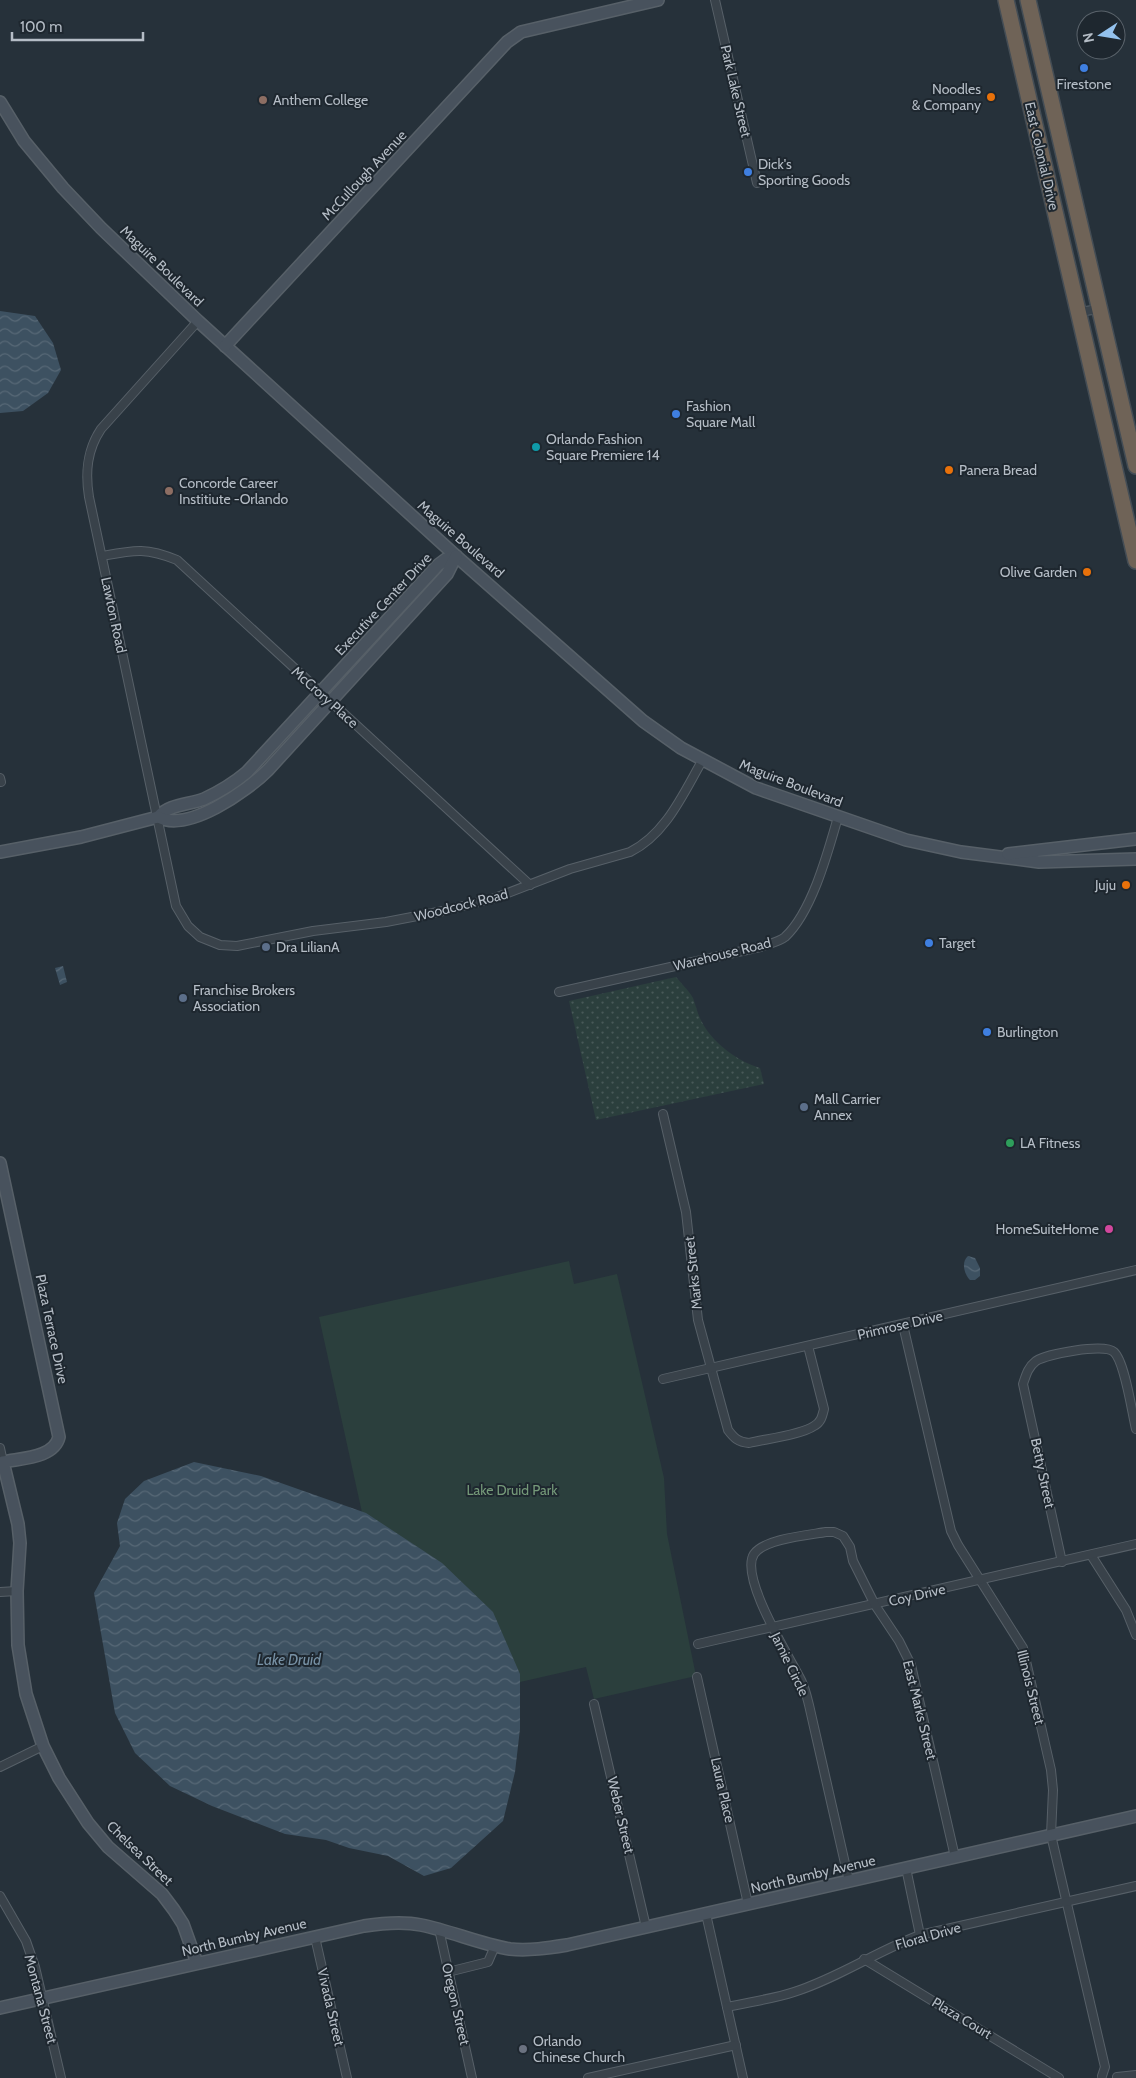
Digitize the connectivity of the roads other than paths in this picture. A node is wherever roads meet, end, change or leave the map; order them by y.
1 (658, 0) edge
2 (715, 0) edge
3 (1006, 0) edge
4 (1028, 0) edge
5 (0, 102) edge
6 (757, 182) dead end
7 (1099, 309) junction
8 (1078, 312) junction
9 (198, 321) junction
10 (226, 346) junction
11 (1113, 464) junction
12 (1136, 466) edge
13 (1136, 516) edge
14 (1133, 538) edge
15 (102, 556) junction
16 (456, 556) junction
17 (1136, 561) edge
18 (321, 693) junction
19 (330, 701) junction
20 (702, 761) junction
21 (158, 817) junction
22 (838, 817) junction
23 (1136, 840) edge
24 (0, 852) edge
25 (994, 856) junction
26 (1136, 859) edge
27 (530, 885) junction
28 (200, 937) joint
29 (559, 992) dead end
30 (663, 1114) dead end
31 (0, 1163) edge
32 (1136, 1270) edge
33 (903, 1325) junction
34 (808, 1346) junction
35 (711, 1368) junction
36 (663, 1379) dead end
37 (1136, 1429) edge
38 (0, 1448) edge
39 (3, 1462) junction
40 (3, 1476) edge
41 (826, 1532) joint
42 (1136, 1544) edge
43 (1091, 1555) junction
44 (1062, 1562) junction
45 (982, 1581) junction
46 (17, 1591) junction
47 (0, 1592) edge
48 (875, 1605) junction
49 (772, 1628) junction
50 (1136, 1635) edge
51 (698, 1644) dead end
52 (697, 1677) dead end
53 (594, 1704) dead end
54 (43, 1746) junction
55 (0, 1767) edge
56 (1136, 1816) edge
57 (1051, 1835) junction
58 (955, 1857) junction
59 (906, 1868) junction
60 (850, 1881) junction
61 (1136, 1886) edge
62 (0, 1896) edge
63 (1067, 1902) junction
64 (748, 1904) junction
65 (706, 1914) junction
66 (646, 1927) junction
67 (439, 1929) junction
68 (920, 1935) junction
69 (315, 1937) junction
70 (495, 1946) junction
71 (864, 1960) junction
72 (197, 1963) junction
73 (448, 1972) junction
74 (43, 1999) junction
75 (727, 2007) junction
76 (0, 2008) edge
77 (736, 2045) junction
78 (1105, 2068) junction
79 (1136, 2075) edge
80 (347, 2077) edge
81 (1101, 2077) edge
82 (1116, 2077) edge
83 (61, 2078) edge
84 (338, 2078) edge
85 (472, 2078) edge
86 (588, 2078) edge
87 (743, 2078) edge
88 (1059, 2078) edge

1 - 10 street, McCullough Avenue
2 - 6 street, Park Lake Street
3 - 8 highway, East Colonial Drive
4 - 7 highway, East Colonial Drive
5 - 9 street, Maguire Boulevard
7 - 8 street
7 - 12 highway, East Colonial Drive
8 - 11 highway, East Colonial Drive
9 - 10 street, Maguire Boulevard
9 - 15 street, Lawton Road
10 - 16 street, Maguire Boulevard
11 - 13 highway
11 - 14 highway, East Colonial Drive
14 - 17 highway, East Colonial Drive
15 - 18 street, McCrory Place
15 - 21 street, Lawton Road
16 - 18 street, Executive Center Drive
16 - 19 street, Executive Center Drive
16 - 20 street, Maguire Boulevard
18 - 19 street, McCrory Place
18 - 21 street, Executive Center Drive
19 - 21 street, Executive Center Drive
19 - 27 street, McCrory Place
20 - 22 street, Maguire Boulevard
20 - 27 street, Woodcock Road
21 - 24 street, Executive Center Drive
21 - 28 street, Lawton Road
22 - 25 street, Maguire Boulevard
22 - 29 street, Warehouse Road
23 - 25 street, Maguire Boulevard
25 - 26 street, Maguire Boulevard
27 - 28 street, Woodcock Road
30 - 35 street, Marks Street
31 - 39 street, Plaza Terrace Drive
32 - 33 street, Primrose Drive
33 - 34 street, Primrose Drive
33 - 45 street, Illinois Street
34 - 35 street, Primrose Drive
34 - 35 street, Marks Street
35 - 36 street, Primrose Drive
37 - 44 street, Betty Street
38 - 39 street, Chelsea Street
39 - 40 street, Chelsea Street
40 - 46 street, Chelsea Street
41 - 48 street, East Marks Street
41 - 49 street, Jamie Circle
42 - 43 street, Coy Drive
43 - 44 street, Coy Drive
43 - 50 street
44 - 45 street, Coy Drive
45 - 48 street, Coy Drive
45 - 57 street, Illinois Street
46 - 47 street
46 - 54 street, Chelsea Street
48 - 49 street, Coy Drive
48 - 58 street, East Marks Street
49 - 51 street, Coy Drive
49 - 60 street, Jamie Circle
52 - 64 street, Laura Place
53 - 66 street, Weber Street
54 - 55 street
54 - 72 street, Chelsea Street
56 - 57 street, North Bumby Avenue
57 - 58 street, North Bumby Avenue
57 - 63 street, Illinois Street
58 - 59 street, North Bumby Avenue
59 - 60 street, North Bumby Avenue
59 - 68 street
60 - 64 street, North Bumby Avenue
61 - 63 street, Floral Drive
62 - 74 street, Montana Street
63 - 68 street, Floral Drive
63 - 78 street, Illinois Street
64 - 65 street, North Bumby Avenue
65 - 66 street, North Bumby Avenue
65 - 75 street
66 - 70 street, North Bumby Avenue
67 - 69 street, North Bumby Avenue
67 - 70 street, North Bumby Avenue
67 - 73 street, Oregon Street
68 - 71 street, Floral Drive
69 - 72 street, North Bumby Avenue
69 - 80 street, Vivada Street
70 - 73 street
71 - 75 street, Floral Drive
71 - 88 street, Plaza Court
72 - 74 street, North Bumby Avenue
73 - 85 street, Oregon Street
74 - 76 street, North Bumby Avenue
74 - 83 street, Montana Street
75 - 77 street
77 - 86 street
77 - 87 street
78 - 81 street
78 - 82 street
79 - 82 street
80 - 84 street
81 - 82 street

